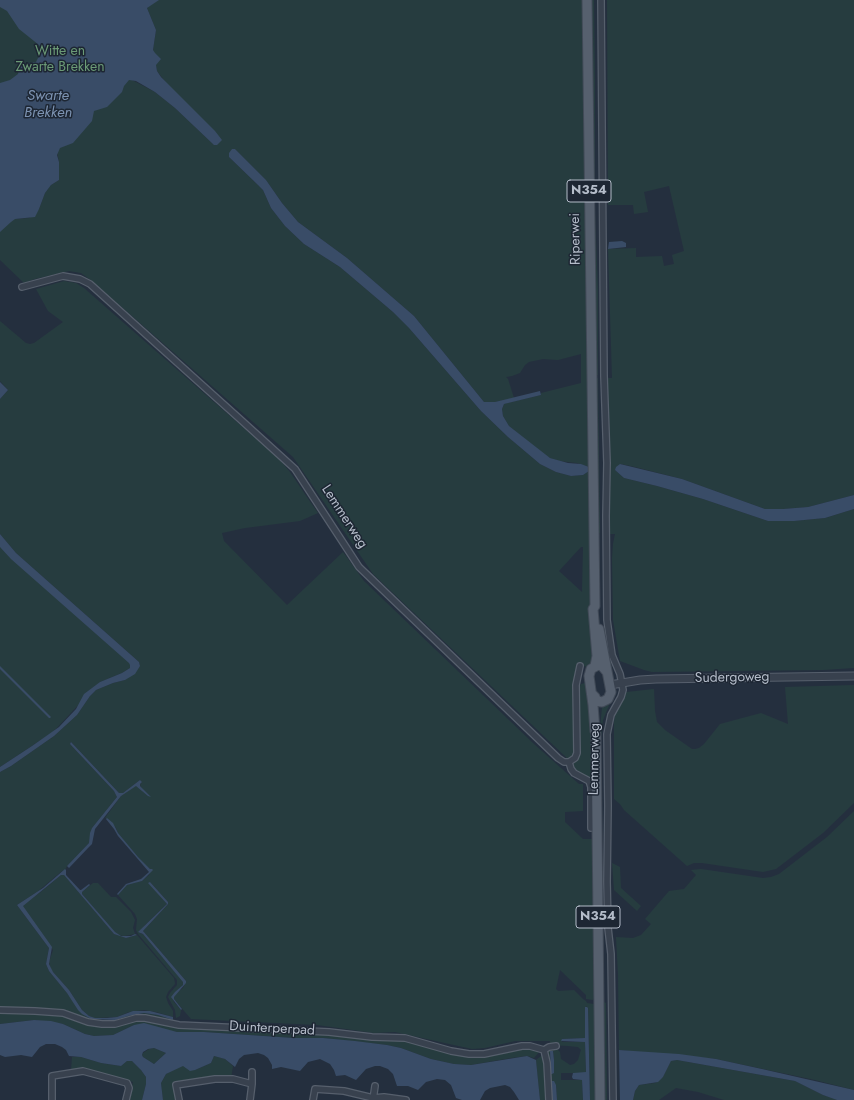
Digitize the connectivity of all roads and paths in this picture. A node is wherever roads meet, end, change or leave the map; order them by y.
1 (587, 0) edge
2 (601, 0) edge
3 (22, 287) dead end
4 (594, 606) junction
5 (580, 666) dead end
6 (596, 666) junction
7 (607, 672) junction
8 (854, 676) edge
9 (589, 678) junction
10 (576, 680) junction
11 (622, 683) junction
12 (610, 685) junction
13 (592, 694) junction
14 (603, 702) junction
15 (596, 734) junction
16 (569, 762) junction
17 (591, 828) dead end
18 (0, 1010) edge
19 (556, 1046) dead end
20 (544, 1050) junction
21 (252, 1072) dead end
22 (252, 1084) junction
23 (375, 1086) dead end
24 (373, 1099) edge
25 (52, 1100) edge
26 (126, 1100) edge
27 (179, 1100) edge
28 (250, 1100) edge
29 (313, 1100) edge
30 (406, 1100) edge
31 (549, 1100) edge
32 (600, 1100) edge
33 (613, 1100) edge

1 - 4 main road, Riperwei / N354
2 - 11 street, Riperwei
3 - 16 street, Lemmerweg
4 - 6 main road, N354
4 - 7 main road, N354
5 - 10 street
6 - 7 main road
6 - 9 main road
7 - 12 main road, N354
8 - 11 street, Sudergoweg
9 - 10 street
9 - 13 main road, N354
10 - 16 street
11 - 12 street, Sudergoweg
11 - 33 street, Lemmerweg
12 - 14 main road, N354
13 - 14 main road
13 - 15 main road, Lemmerweg / N354
14 - 15 main road, Lemmerweg / N354
15 - 32 main road, Lemmerweg / N354
16 - 17 street, Lemmerweg
18 - 20 street, Duinterperpad
19 - 20 street
20 - 31 street
21 - 22 street
22 - 27 street
22 - 28 street
23 - 24 street
24 - 29 street
24 - 30 street
25 - 26 street

